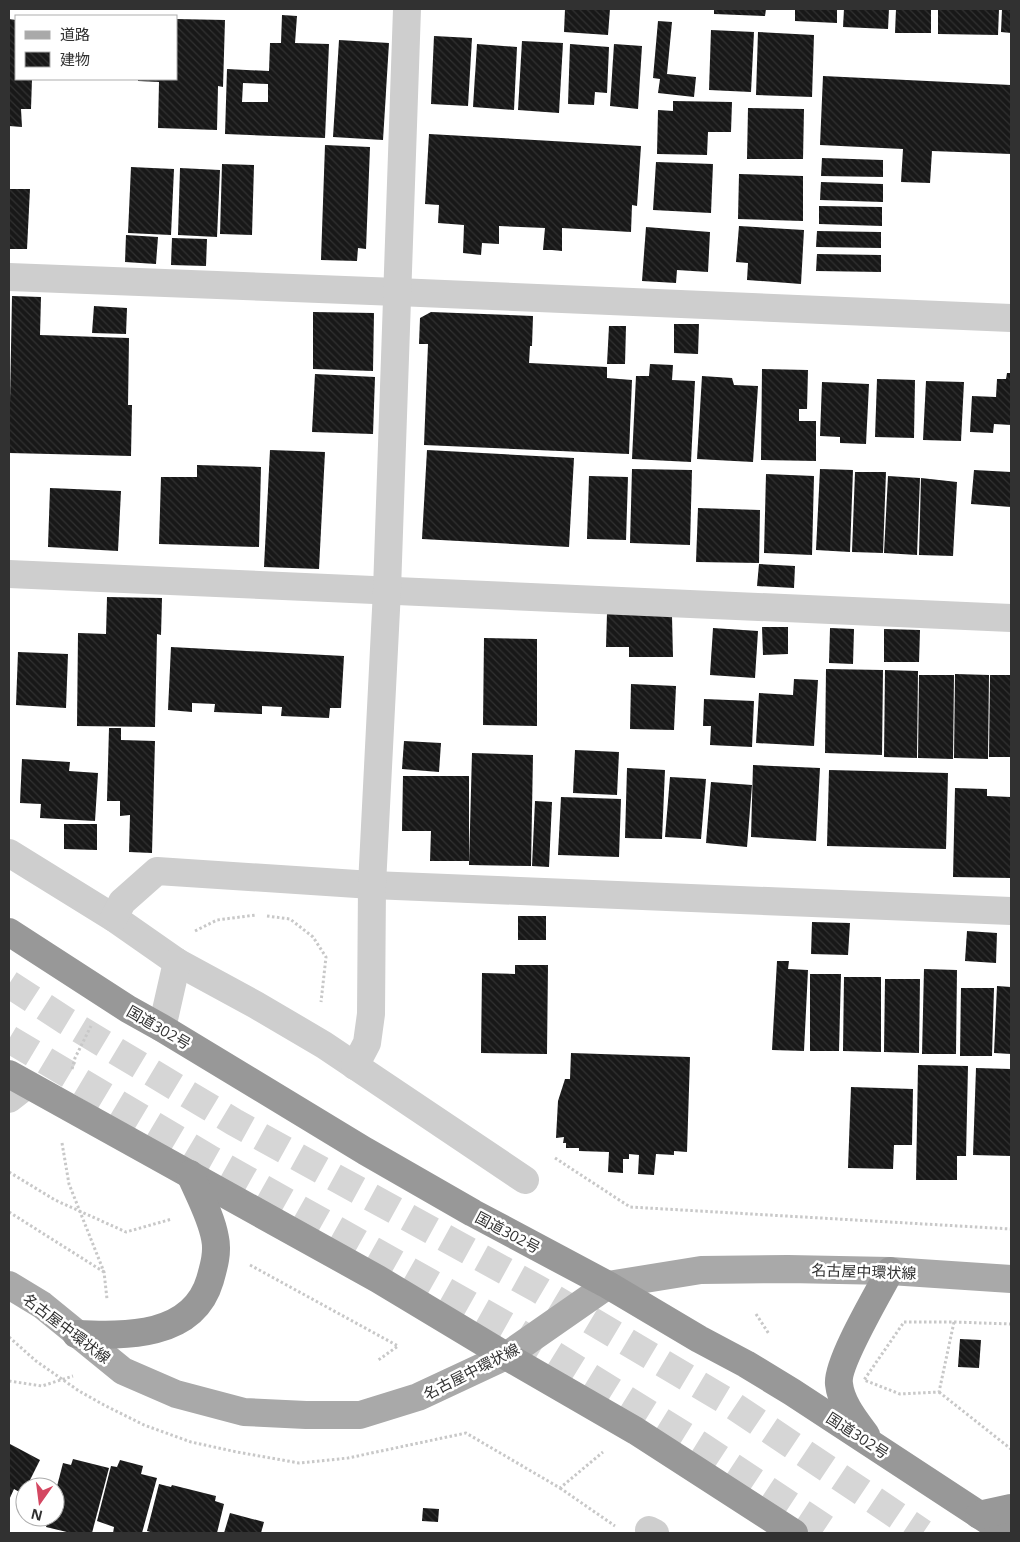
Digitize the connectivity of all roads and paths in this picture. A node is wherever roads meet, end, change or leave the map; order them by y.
1 (407, 9) edge
2 (9, 277) edge
3 (396, 292) junction
4 (1011, 318) edge
5 (9, 574) edge
6 (387, 590) junction
7 (1011, 618) edge
8 (9, 853) edge
9 (372, 885) junction
10 (1011, 912) edge
11 (258, 915) dead end
12 (266, 916) dead end
13 (114, 918) junction
14 (9, 932) edge
15 (192, 932) dead end
16 (176, 962) junction
17 (320, 1008) dead end
18 (93, 1021) dead end
19 (162, 1028) junction
20 (355, 1066) junction
21 (71, 1074) dead end
22 (15, 1086) edge
23 (62, 1142) dead end
24 (552, 1156) dead end
25 (9, 1172) edge
26 (190, 1174) junction
27 (525, 1180) dead end
28 (9, 1212) edge
29 (177, 1217) dead end
30 (1011, 1228) edge
31 (245, 1262) dead end
32 (890, 1271) junction
33 (104, 1272) junction
34 (1011, 1279) edge
35 (9, 1285) edge
36 (608, 1285) junction
37 (108, 1300) dead end
38 (954, 1322) junction
39 (1011, 1324) edge
40 (76, 1334) junction
41 (506, 1356) junction
42 (377, 1361) dead end
43 (79, 1371) dead end
44 (9, 1381) edge
45 (939, 1392) junction
46 (872, 1444) junction
47 (1011, 1450) edge
48 (560, 1488) dead end
49 (1011, 1508) edge
50 (979, 1515) junction
51 (618, 1528) dead end
52 (794, 1533) edge
53 (1007, 1533) edge

1 - 3 street
2 - 3 street
3 - 4 street
3 - 6 street
5 - 6 street
6 - 7 street
6 - 9 street
8 - 13 street
9 - 10 street
9 - 13 street
9 - 20 street
11 - 15 path
12 - 17 path
13 - 16 street
14 - 19 highway, 国道302号
16 - 19 street
16 - 20 street
18 - 21 path
19 - 36 highway, 国道302号
20 - 27 street
22 - 26 highway
23 - 33 path
24 - 30 path
25 - 29 path
26 - 40 highway
26 - 41 highway
28 - 33 path
31 - 42 path
32 - 34 main road, 名古屋中環状線
32 - 36 main road, 名古屋中環状線
32 - 46 highway
33 - 37 path
35 - 40 main road, 名古屋中環状線
36 - 41 main road, 名古屋中環状線
36 - 46 highway, 国道302号
38 - 39 path
38 - 45 path
38 - 45 path
40 - 41 main road, 名古屋中環状線
41 - 52 highway
43 - 44 path
45 - 47 path
46 - 50 highway, 国道302号
48 - 51 path
49 - 50 highway
50 - 53 highway, 国道302号

